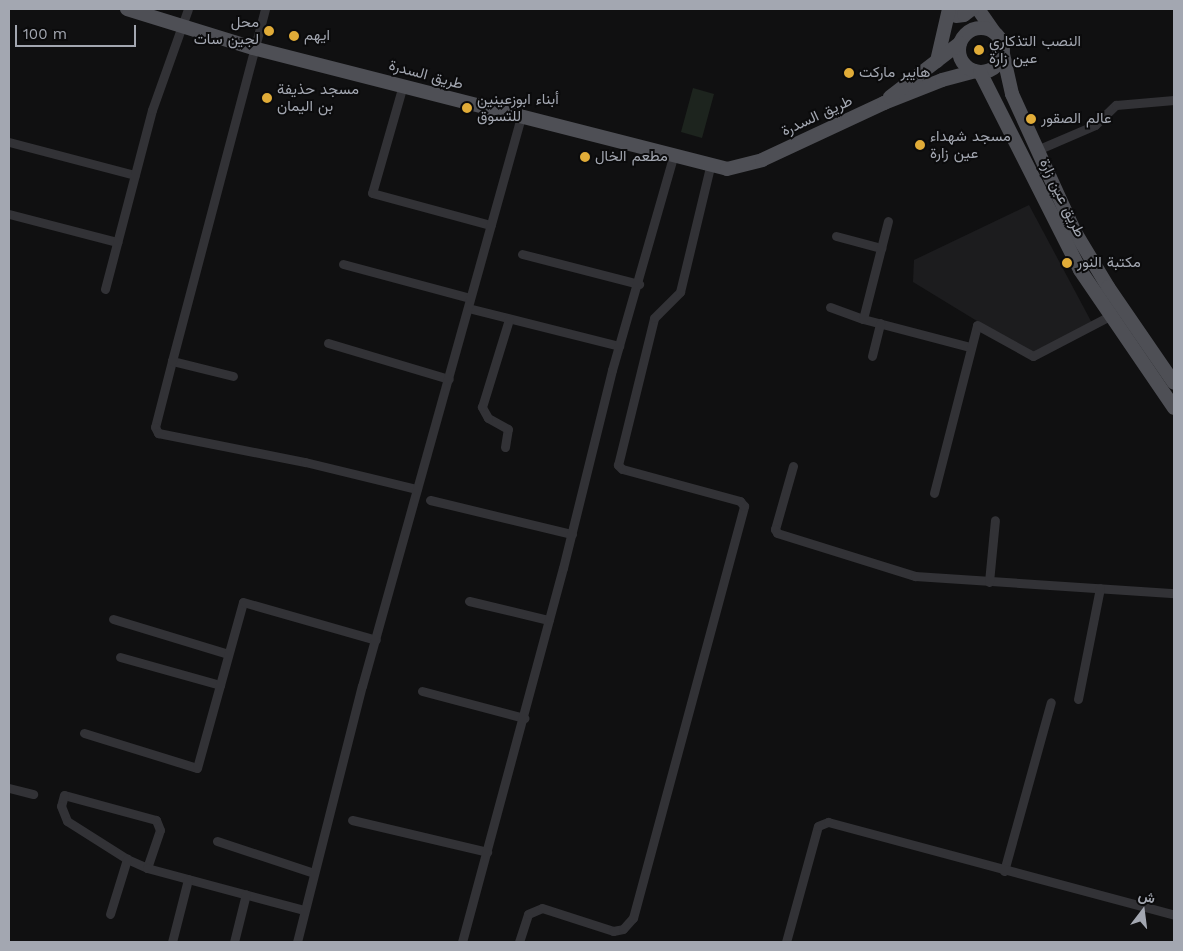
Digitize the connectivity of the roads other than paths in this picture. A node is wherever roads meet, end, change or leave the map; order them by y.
1 (127, 9) edge
2 (188, 9) edge
3 (265, 9) edge
4 (972, 9) edge
5 (978, 9) edge
6 (953, 11) edge
7 (182, 26) junction
8 (994, 32) junction
9 (961, 41) junction
10 (253, 48) junction
11 (1003, 54) junction
12 (937, 61) junction
13 (977, 71) junction
14 (1008, 84) junction
15 (403, 85) junction
16 (992, 92) junction
17 (1174, 100) edge
18 (884, 103) junction
19 (521, 117) junction
20 (9, 142) edge
21 (1036, 150) junction
22 (673, 157) junction
23 (710, 167) junction
24 (135, 175) junction
25 (9, 214) edge
26 (888, 221) dead end
27 (491, 225) junction
28 (836, 236) dead end
29 (118, 242) junction
30 (881, 248) junction
31 (522, 254) dead end
32 (343, 264) dead end
33 (639, 284) junction
34 (105, 289) dead end
35 (470, 298) junction
36 (830, 307) dead end
37 (468, 308) junction
38 (1110, 316) junction
39 (509, 319) junction
40 (863, 319) junction
41 (880, 323) junction
42 (328, 344) dead end
43 (619, 346) junction
44 (970, 347) junction
45 (872, 356) dead end
46 (172, 361) junction
47 (233, 376) dead end
48 (449, 379) junction
49 (1174, 383) edge
50 (1174, 408) edge
51 (505, 446) dead end
52 (793, 466) dead end
53 (417, 489) junction
54 (934, 493) dead end
55 (430, 500) dead end
56 (995, 520) dead end
57 (572, 534) junction
58 (989, 582) junction
59 (1100, 588) junction
60 (1174, 593) edge
61 (469, 601) dead end
62 (112, 619) dead end
63 (549, 620) junction
64 (376, 640) junction
65 (228, 654) junction
66 (120, 656) dead end
67 (220, 685) junction
68 (422, 691) dead end
69 (1078, 699) dead end
70 (1051, 702) dead end
71 (524, 718) junction
72 (84, 733) dead end
73 (9, 788) edge
74 (33, 794) dead end
75 (352, 820) dead end
76 (217, 841) dead end
77 (487, 852) junction
78 (127, 859) junction
79 (147, 868) junction
80 (1004, 871) junction
81 (314, 873) junction
82 (188, 879) junction
83 (246, 894) junction
84 (304, 910) junction
85 (110, 914) dead end
86 (1174, 915) edge
87 (172, 942) edge
88 (234, 942) edge
89 (297, 942) edge
90 (462, 942) edge
91 (519, 942) edge
92 (786, 942) edge

1 - 7 main road, طريق السدرة
2 - 7 street
3 - 10 street
4 - 6 main road
5 - 8 main road
6 - 9 main road
6 - 12 main road
7 - 10 main road, طريق السدرة
7 - 24 street
8 - 9 main road
8 - 11 main road
9 - 12 main road
9 - 13 main road
10 - 15 main road, طريق السدرة
10 - 46 street
11 - 13 main road
11 - 14 main road, طريق عين زارة
12 - 18 main road
13 - 16 main road, طريق عين زارة
13 - 18 main road, طريق السدرة
14 - 16 main road
14 - 21 main road, طريق عين زارة
15 - 19 main road, طريق السدرة
15 - 27 street
16 - 38 main road, طريق عين زارة
17 - 21 street
18 - 23 main road, طريق السدرة
19 - 22 main road, طريق السدرة
19 - 27 street
20 - 24 street
21 - 49 main road, طريق عين زارة
22 - 23 main road, طريق السدرة
22 - 33 street
23 - 91 street
24 - 29 street
25 - 29 street
26 - 30 street
27 - 35 street
28 - 30 street
29 - 34 street
30 - 40 street
31 - 33 street
32 - 35 street
33 - 43 street
35 - 37 street
36 - 40 street
37 - 39 street
37 - 48 street
38 - 44 street
38 - 50 main road, طريق عين زارة
39 - 43 street
39 - 51 street
40 - 41 street
41 - 44 street
41 - 45 street
42 - 48 street
43 - 57 street
44 - 54 street
46 - 47 street
46 - 53 street
48 - 53 street
52 - 58 street
53 - 64 street
55 - 57 street
56 - 58 street
57 - 63 street
58 - 59 street
59 - 60 street
59 - 69 street
61 - 63 street
62 - 65 street
63 - 71 street
64 - 65 street
64 - 81 street
65 - 67 street
66 - 67 street
67 - 72 street
68 - 71 street
70 - 80 street
71 - 77 street
73 - 74 street
75 - 77 street
76 - 81 street
77 - 90 street
78 - 79 street
78 - 79 street
78 - 85 street
79 - 82 street
80 - 86 street
80 - 92 street
81 - 84 street
82 - 83 street
82 - 87 street
83 - 84 street
83 - 88 street
84 - 89 street

